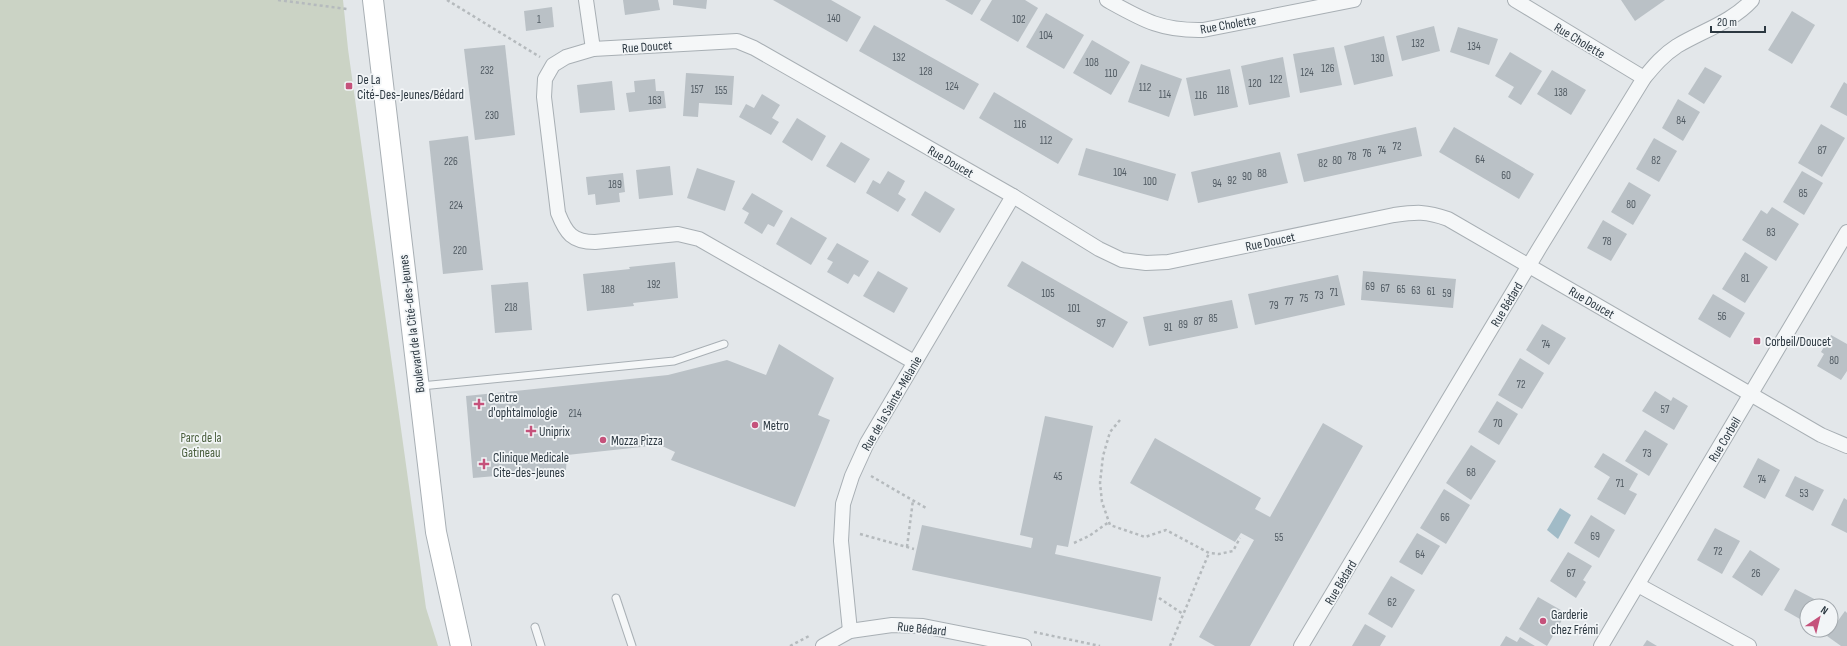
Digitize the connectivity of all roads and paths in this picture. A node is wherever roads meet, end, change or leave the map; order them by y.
1 (278, 0) edge
2 (373, 0) edge
3 (447, 0) edge
4 (586, 0) edge
5 (1107, 0) edge
6 (1354, 0) edge
7 (1515, 0) edge
8 (1752, 0) edge
9 (347, 8) dead end
10 (592, 50) junction
11 (553, 65) junction
12 (1644, 78) junction
13 (1013, 196) junction
14 (1847, 232) edge
15 (1529, 265) junction
16 (724, 344) dead end
17 (914, 362) junction
18 (419, 386) junction
19 (1751, 394) junction
20 (1120, 420) dead end
21 (1847, 446) edge
22 (872, 476) dead end
23 (913, 500) junction
24 (926, 508) dead end
25 (1109, 522) junction
26 (860, 534) dead end
27 (1240, 538) dead end
28 (1074, 543) dead end
29 (907, 547) junction
30 (914, 549) dead end
31 (1209, 553) junction
32 (1638, 585) junction
33 (616, 598) dead end
34 (1159, 598) dead end
35 (1183, 614) junction
36 (535, 627) dead end
37 (850, 630) junction
38 (817, 631) dead end
39 (461, 646) edge
40 (541, 646) edge
41 (632, 646) edge
42 (790, 646) edge
43 (823, 646) edge
44 (1024, 646) edge
45 (1170, 646) edge
46 (1301, 646) edge
47 (1601, 646) edge
48 (1749, 646) edge

1 - 9 path
2 - 18 street, Boulevard de la Cité-des-Jeunes
3 - 11 path
4 - 10 street
5 - 6 street, Rue Cholette
7 - 12 street, Rue Cholette
8 - 12 street, Rue Bédard
10 - 11 street, Rue Doucet
10 - 13 street, Rue Doucet
11 - 17 street
12 - 15 street, Rue Bédard
13 - 15 street, Rue Doucet
13 - 17 street, Rue de la Sainte-Mélanie
14 - 19 street, Rue Corbeil
15 - 19 street, Rue Doucet
15 - 46 street, Rue Bédard
16 - 18 lane
17 - 37 street, Rue de la Sainte-Mélanie
18 - 39 street, Boulevard de la Cité-des-Jeunes
19 - 21 street, Rue Doucet
19 - 32 street, Rue Corbeil
20 - 25 path
22 - 23 path
23 - 24 path
23 - 29 path
25 - 28 path
25 - 31 path
26 - 29 path
27 - 31 path
29 - 30 path
31 - 35 path
32 - 47 street, Rue Corbeil
32 - 48 street
33 - 41 lane
34 - 35 path
35 - 45 path
36 - 40 lane
37 - 43 street, Rue Bédard
37 - 44 street, Rue Bédard
38 - 42 path

